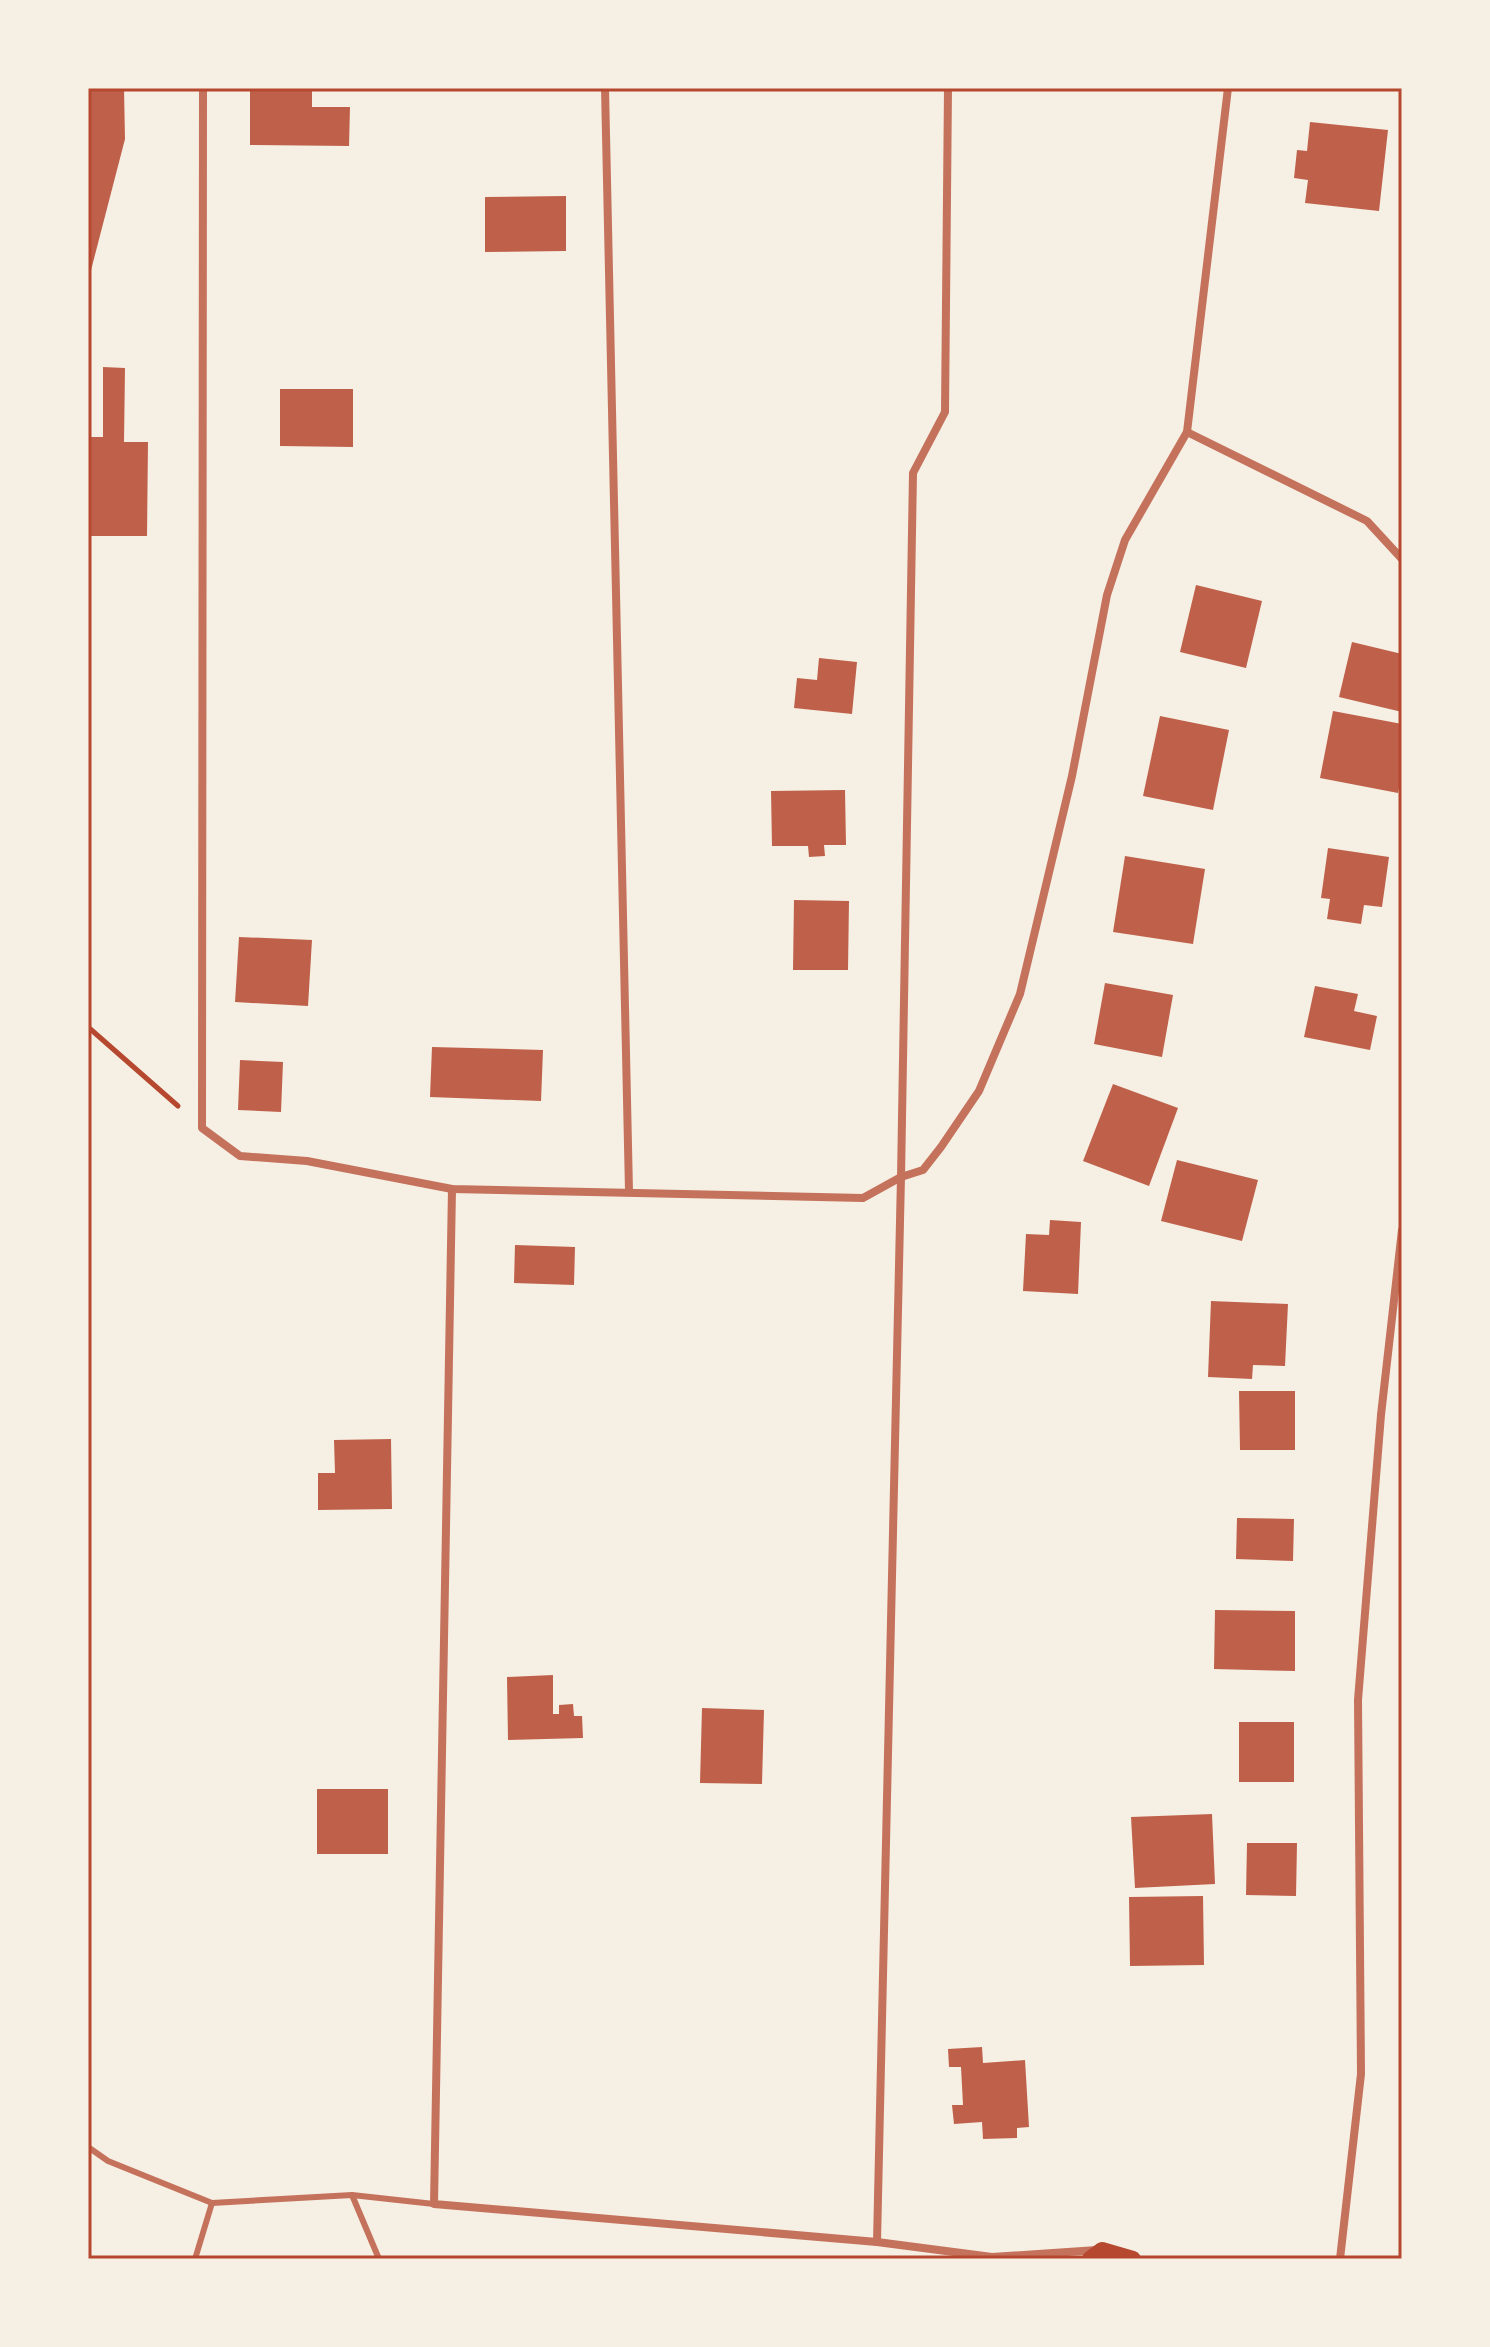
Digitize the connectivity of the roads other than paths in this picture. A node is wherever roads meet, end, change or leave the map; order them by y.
1 (203, 88) edge
2 (605, 88) edge
3 (948, 88) edge
4 (1228, 88) edge
5 (1187, 432) junction
6 (1402, 559) edge
7 (901, 1177) junction
8 (452, 1189) junction
9 (629, 1191) junction
10 (1402, 1230) edge
11 (88, 2147) edge
12 (352, 2195) junction
13 (212, 2203) junction
14 (434, 2204) junction
15 (877, 2242) junction
16 (938, 2254) edge
17 (1096, 2254) edge
18 (195, 2259) edge
19 (379, 2259) edge
20 (1133, 2259) edge
21 (1340, 2259) edge

1 - 8 street
2 - 9 street
3 - 7 street
4 - 5 street
5 - 6 street
5 - 7 street
7 - 9 street
7 - 15 street
8 - 9 street
8 - 14 street
10 - 21 street
11 - 13 lane
12 - 13 lane
12 - 14 lane
12 - 19 lane
13 - 18 lane
14 - 15 street
15 - 16 street
16 - 17 street
17 - 20 main road

